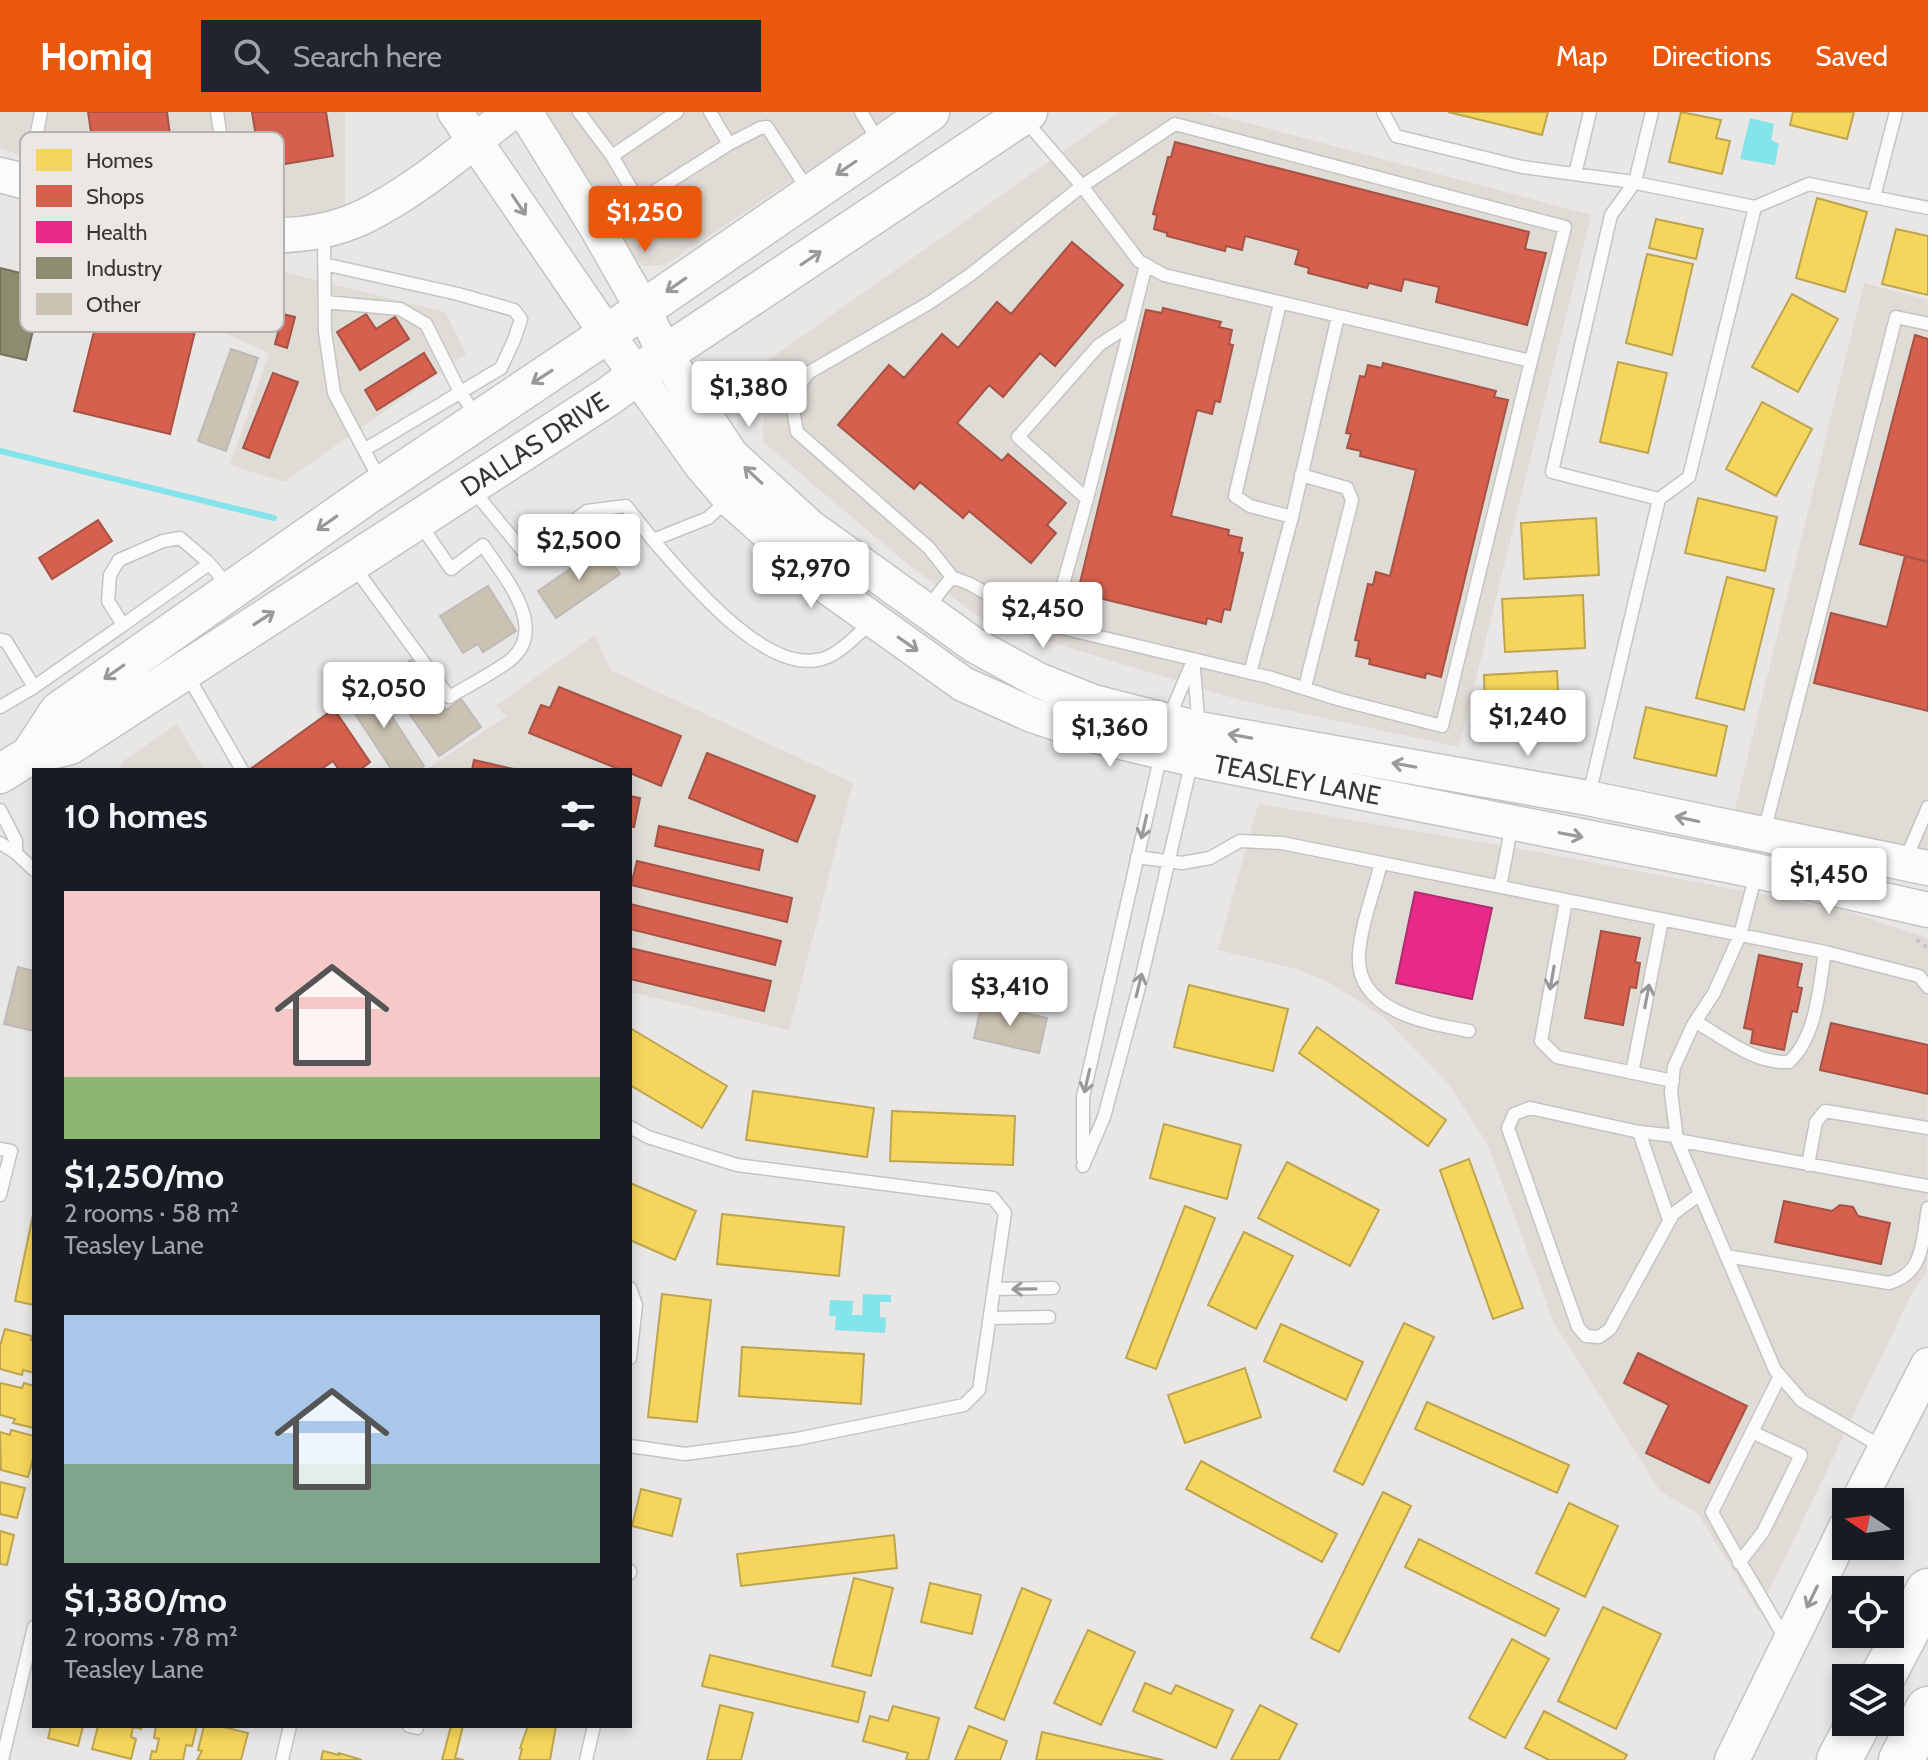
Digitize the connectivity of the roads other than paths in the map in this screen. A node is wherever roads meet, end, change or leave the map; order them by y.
1 (41, 112) edge
2 (217, 112) edge
3 (455, 112) edge
4 (579, 112) edge
5 (677, 112) edge
6 (710, 112) edge
7 (861, 112) edge
8 (930, 112) edge
9 (1383, 112) edge
10 (1590, 112) edge
11 (1652, 112) edge
12 (1896, 112) edge
13 (1023, 113) edge
14 (529, 117) edge
15 (33, 132) edge
16 (220, 132) edge
17 (475, 140) junction
18 (729, 144) junction
19 (881, 145) junction
20 (612, 156) junction
21 (1575, 174) junction
22 (1635, 182) junction
23 (1082, 186) junction
24 (809, 193) junction
25 (1874, 197) junction
26 (638, 200) junction
27 (1755, 207) junction
28 (1928, 208) edge
29 (597, 228) junction
30 (284, 241) edge
31 (324, 247) junction
32 (1146, 265) junction
33 (325, 302) junction
34 (1280, 303) junction
35 (643, 309) junction
36 (1338, 316) junction
37 (1928, 324) edge
38 (1130, 325) junction
39 (607, 334) junction
40 (1531, 361) junction
41 (650, 364) junction
42 (469, 406) junction
43 (364, 450) junction
44 (1301, 475) junction
45 (382, 485) junction
46 (469, 485) junction
47 (729, 499) junction
48 (1087, 499) junction
49 (1659, 499) junction
50 (1292, 517) junction
51 (417, 519) junction
52 (506, 530) junction
53 (653, 540) junction
54 (483, 545) junction
55 (350, 562) junction
56 (952, 577) junction
57 (216, 587) junction
58 (925, 610) junction
59 (875, 620) junction
60 (1052, 624) junction
61 (123, 625) junction
62 (0, 640) edge
63 (228, 642) junction
64 (1193, 659) junction
65 (184, 670) junction
66 (1250, 673) junction
67 (34, 687) junction
68 (1305, 687) junction
69 (0, 707) edge
70 (1180, 740) junction
71 (15, 764) edge
72 (241, 768) edge
73 (1588, 798) junction
74 (1928, 808) edge
75 (0, 810) edge
76 (1512, 823) junction
77 (1763, 835) junction
78 (0, 843) edge
79 (16, 853) junction
80 (1137, 857) junction
81 (1168, 862) junction
82 (1381, 863) junction
83 (1917, 865) edge
84 (32, 868) edge
85 (1757, 871) junction
86 (1500, 887) junction
87 (1566, 901) junction
88 (1662, 920) junction
89 (1922, 925) edge
90 (1740, 935) junction
91 (1825, 952) junction
92 (1928, 987) edge
93 (1696, 1022) junction
94 (1469, 1031) dead end
95 (1632, 1073) junction
96 (1673, 1081) junction
97 (632, 1128) edge
98 (1928, 1128) edge
99 (1639, 1132) junction
100 (1677, 1138) junction
101 (0, 1149) edge
102 (1808, 1165) junction
103 (1928, 1186) edge
104 (1700, 1194) junction
105 (0, 1195) edge
106 (1928, 1208) edge
107 (1669, 1220) junction
108 (1726, 1256) junction
109 (1053, 1288) dead end
110 (995, 1289) junction
111 (632, 1294) edge
112 (1049, 1317) dead end
113 (991, 1318) junction
114 (632, 1340) edge
115 (1928, 1365) edge
116 (1780, 1376) junction
117 (1752, 1432) junction
118 (632, 1446) edge
119 (1884, 1448) junction
120 (1865, 1488) edge
121 (1832, 1556) edge
122 (1739, 1563) junction
123 (1928, 1591) edge
124 (32, 1639) edge
125 (1789, 1645) junction
126 (1889, 1664) edge
127 (1928, 1709) edge
128 (290, 1728) edge
129 (594, 1728) edge
130 (1852, 1736) edge
131 (2, 1760) edge
132 (282, 1760) edge
133 (586, 1760) edge
134 (1732, 1760) edge
135 (1839, 1760) edge
136 (1901, 1760) edge

1 - 15 lane
2 - 16 lane
3 - 17 main road, TEASLEY LANE
4 - 20 lane
5 - 20 lane
6 - 18 lane
7 - 19 lane
8 - 19 main road, DALLAS DRIVE
9 - 21 lane
10 - 21 lane
11 - 22 lane
12 - 25 lane
13 - 23 lane
41 -> 13 main road, DALLAS DRIVE
14 - 17 main road
14 - 29 main road, TEASLEY LANE
17 - 31 main road
17 -> 39 main road, TEASLEY LANE
18 - 24 lane
18 - 26 lane
19 -> 24 main road, DALLAS DRIVE
20 - 26 lane
21 - 22 lane
22 - 27 lane
22 - 49 lane
23 - 32 lane
23 - 40 lane
23 - 56 lane
24 -> 35 main road, DALLAS DRIVE
25 - 27 lane
25 - 28 lane
26 - 29 lane
27 - 49 lane
29 - 35 main road, TEASLEY LANE
30 - 31 main road
31 - 33 lane
31 - 42 lane
32 - 34 lane
32 - 38 lane
33 - 42 lane
33 - 43 lane
34 - 36 lane
34 - 50 lane
35 - 39 main road, DALLAS DRIVE
35 - 41 main road, TEASLEY LANE
36 - 40 lane
36 - 44 lane
37 - 77 lane
38 - 48 lane
38 - 48 lane
39 - 41 main road, TEASLEY LANE
39 -> 42 main road, DALLAS DRIVE
40 - 68 lane
41 - 46 main road, DALLAS DRIVE
41 - 47 main road, TEASLEY LANE
58 -> 41 main road, TEASLEY LANE
42 - 43 lane
42 - 45 main road, DALLAS DRIVE
43 - 45 lane
44 - 50 lane
44 - 68 lane
45 -> 57 main road, DALLAS DRIVE
46 - 51 main road, DALLAS DRIVE
46 - 52 lane
47 - 53 lane
47 - 59 main road, TEASLEY LANE
48 - 60 lane
49 - 73 lane
50 - 66 lane
51 - 54 lane
51 - 55 main road, DALLAS DRIVE
52 - 53 lane
52 - 54 lane
53 - 59 lane
54 - 55 lane
63 -> 55 main road, DALLAS DRIVE
56 - 58 lane
56 - 60 lane
57 - 61 lane
57 - 61 lane
57 - 63 main road
57 -> 71 main road, DALLAS DRIVE
58 - 70 main road, TEASLEY LANE
59 -> 70 main road, TEASLEY LANE
60 - 64 lane
61 - 67 lane
62 - 67 lane
63 - 65 main road, DALLAS DRIVE
64 - 66 lane
64 - 70 lane
64 - 70 lane
65 - 71 main road, DALLAS DRIVE
65 - 72 lane
66 - 68 lane
67 - 69 lane
73 -> 70 main road, TEASLEY LANE
70 - 76 main road, TEASLEY LANE
70 -> 80 lane
70 - 81 lane
77 -> 73 main road, TEASLEY LANE
74 - 83 lane
75 - 79 lane
76 -> 85 main road, TEASLEY LANE
76 - 86 lane
77 - 83 main road, TEASLEY LANE
77 - 85 main road
78 - 79 lane
79 - 84 lane
80 - 81 lane
80 -> 81 lane
81 - 82 lane
82 - 86 lane
82 - 94 lane
85 - 89 main road, TEASLEY LANE
85 - 90 lane
86 - 87 lane
87 - 88 lane
87 -> 95 lane
88 - 90 lane
95 -> 88 lane
90 - 91 lane
90 - 93 lane
91 - 92 lane
91 - 93 lane
93 - 96 lane
95 - 96 lane
96 - 100 lane
97 - 110 lane
98 - 102 lane
99 - 100 lane
99 - 107 lane
99 - 107 lane
100 - 102 lane
100 - 104 lane
101 - 105 lane
102 - 103 lane
104 - 107 lane
104 - 108 lane
106 - 108 lane
108 - 116 lane
109 -> 110 lane
110 - 113 lane
111 - 114 lane
112 - 113 lane
113 - 118 lane
115 - 119 main road
116 - 117 lane
116 - 119 lane
117 - 122 lane
117 - 122 lane
119 - 120 main road
121 -> 125 main road
122 - 125 lane
123 - 126 highway
124 - 131 lane
125 - 134 main road
127 - 136 highway
128 - 132 lane
129 - 133 lane
130 - 135 highway

